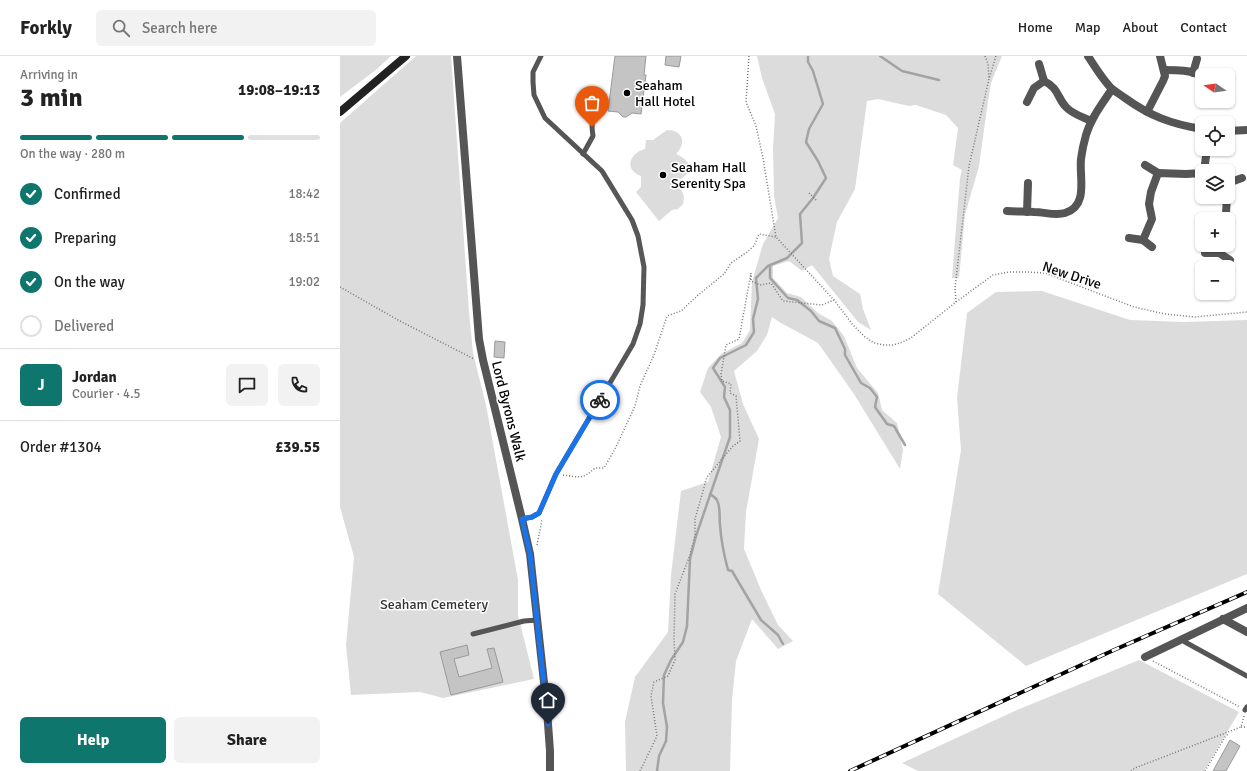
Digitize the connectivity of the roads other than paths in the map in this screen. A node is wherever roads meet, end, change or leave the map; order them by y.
1 (406, 56) edge
2 (457, 56) edge
3 (541, 56) edge
4 (1088, 56) edge
5 (1160, 56) edge
6 (1197, 59) dead end
7 (1039, 64) dead end
8 (1164, 70) junction
9 (1193, 73) joint
10 (1044, 82) junction
11 (1112, 89) junction
12 (1028, 102) dead end
13 (340, 112) edge
14 (1147, 112) junction
15 (602, 113) dead end
16 (1091, 121) junction
17 (1195, 128) edge
18 (1247, 130) edge
19 (1235, 131) edge
20 (583, 154) junction
21 (1145, 165) dead end
22 (1158, 173) junction
23 (1195, 173) edge
24 (1242, 178) dead end
25 (1235, 181) edge
26 (1028, 183) dead end
27 (1006, 211) dead end
28 (1027, 212) junction
29 (1129, 238) dead end
30 (1143, 240) junction
31 (1152, 247) dead end
32 (1209, 252) edge
33 (1223, 252) edge
34 (1205, 253) dead end
35 (1230, 260) dead end
36 (522, 519) junction
37 (1247, 608) edge
38 (1223, 619) junction
39 (538, 620) junction
40 (1247, 632) edge
41 (473, 634) dead end
42 (1182, 638) junction
43 (1145, 657) road end
44 (1247, 676) edge
45 (550, 771) edge

1 - 13 main road
2 - 36 street, Lord Byrons Walk
3 - 20 lane
4 - 11 street
5 - 8 street
6 - 9 street
7 - 10 street
8 - 9 street
8 - 14 street
10 - 12 street
10 - 16 street
11 - 14 street
11 - 16 street
14 - 17 street
15 - 20 lane
16 - 28 street
18 - 19 street
20 - 36 lane
21 - 22 street
22 - 23 street
22 - 30 street
24 - 25 street
26 - 28 street
27 - 28 street
29 - 30 street
30 - 31 street
32 - 34 street
33 - 35 street
36 - 39 street, Lord Byrons Walk
37 - 38 street
38 - 40 street
38 - 42 street
39 - 41 lane
39 - 45 street, Lord Byrons Walk
42 - 43 street
42 - 44 lane

